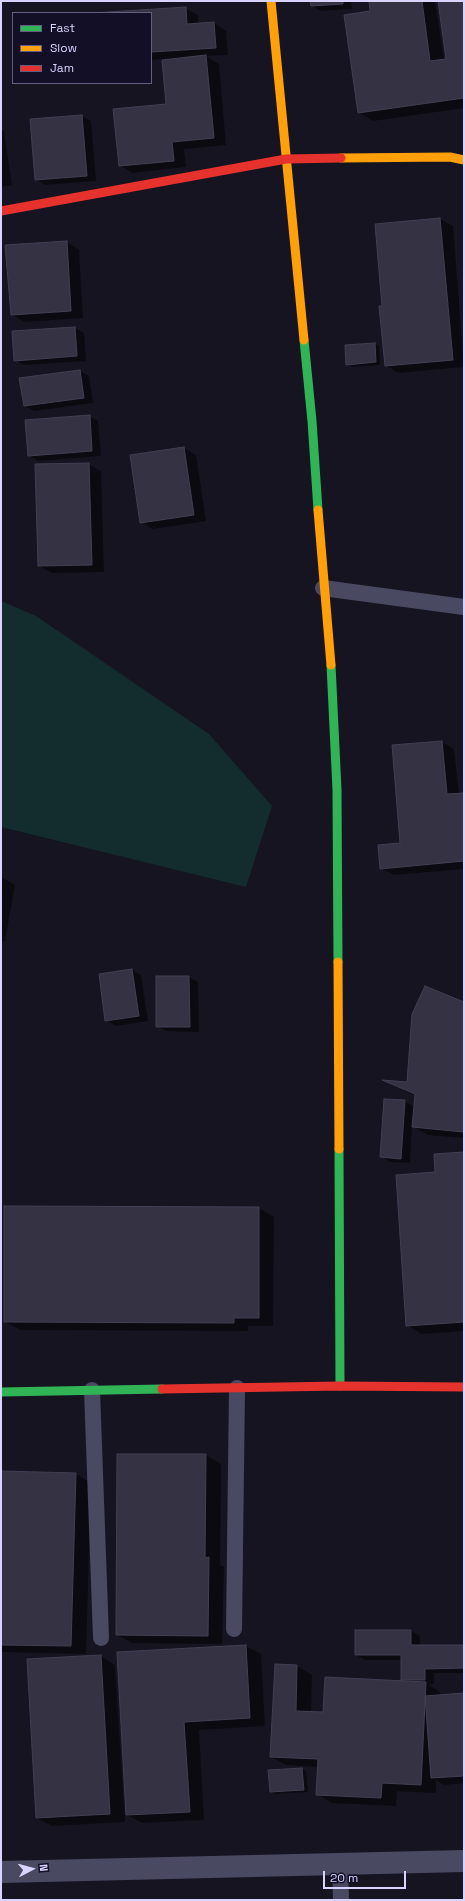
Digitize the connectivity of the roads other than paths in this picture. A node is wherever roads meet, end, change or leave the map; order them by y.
1 (270, 1) edge
2 (286, 160) junction
3 (464, 160) edge
4 (1, 211) edge
5 (323, 588) junction
6 (464, 607) edge
7 (340, 1386) junction
8 (464, 1386) edge
9 (237, 1388) junction
10 (92, 1390) junction
11 (1, 1392) edge
12 (234, 1629) dead end
13 (101, 1638) dead end
14 (464, 1860) edge
15 (340, 1864) junction
16 (1, 1872) edge
17 (341, 1900) edge

1 - 2 street
2 - 3 street
2 - 4 street
2 - 5 street
5 - 6 lane
5 - 7 street
7 - 8 street
7 - 9 street
9 - 10 street
9 - 12 lane
10 - 11 street
10 - 13 lane
14 - 15 street
15 - 16 street
15 - 17 lane

